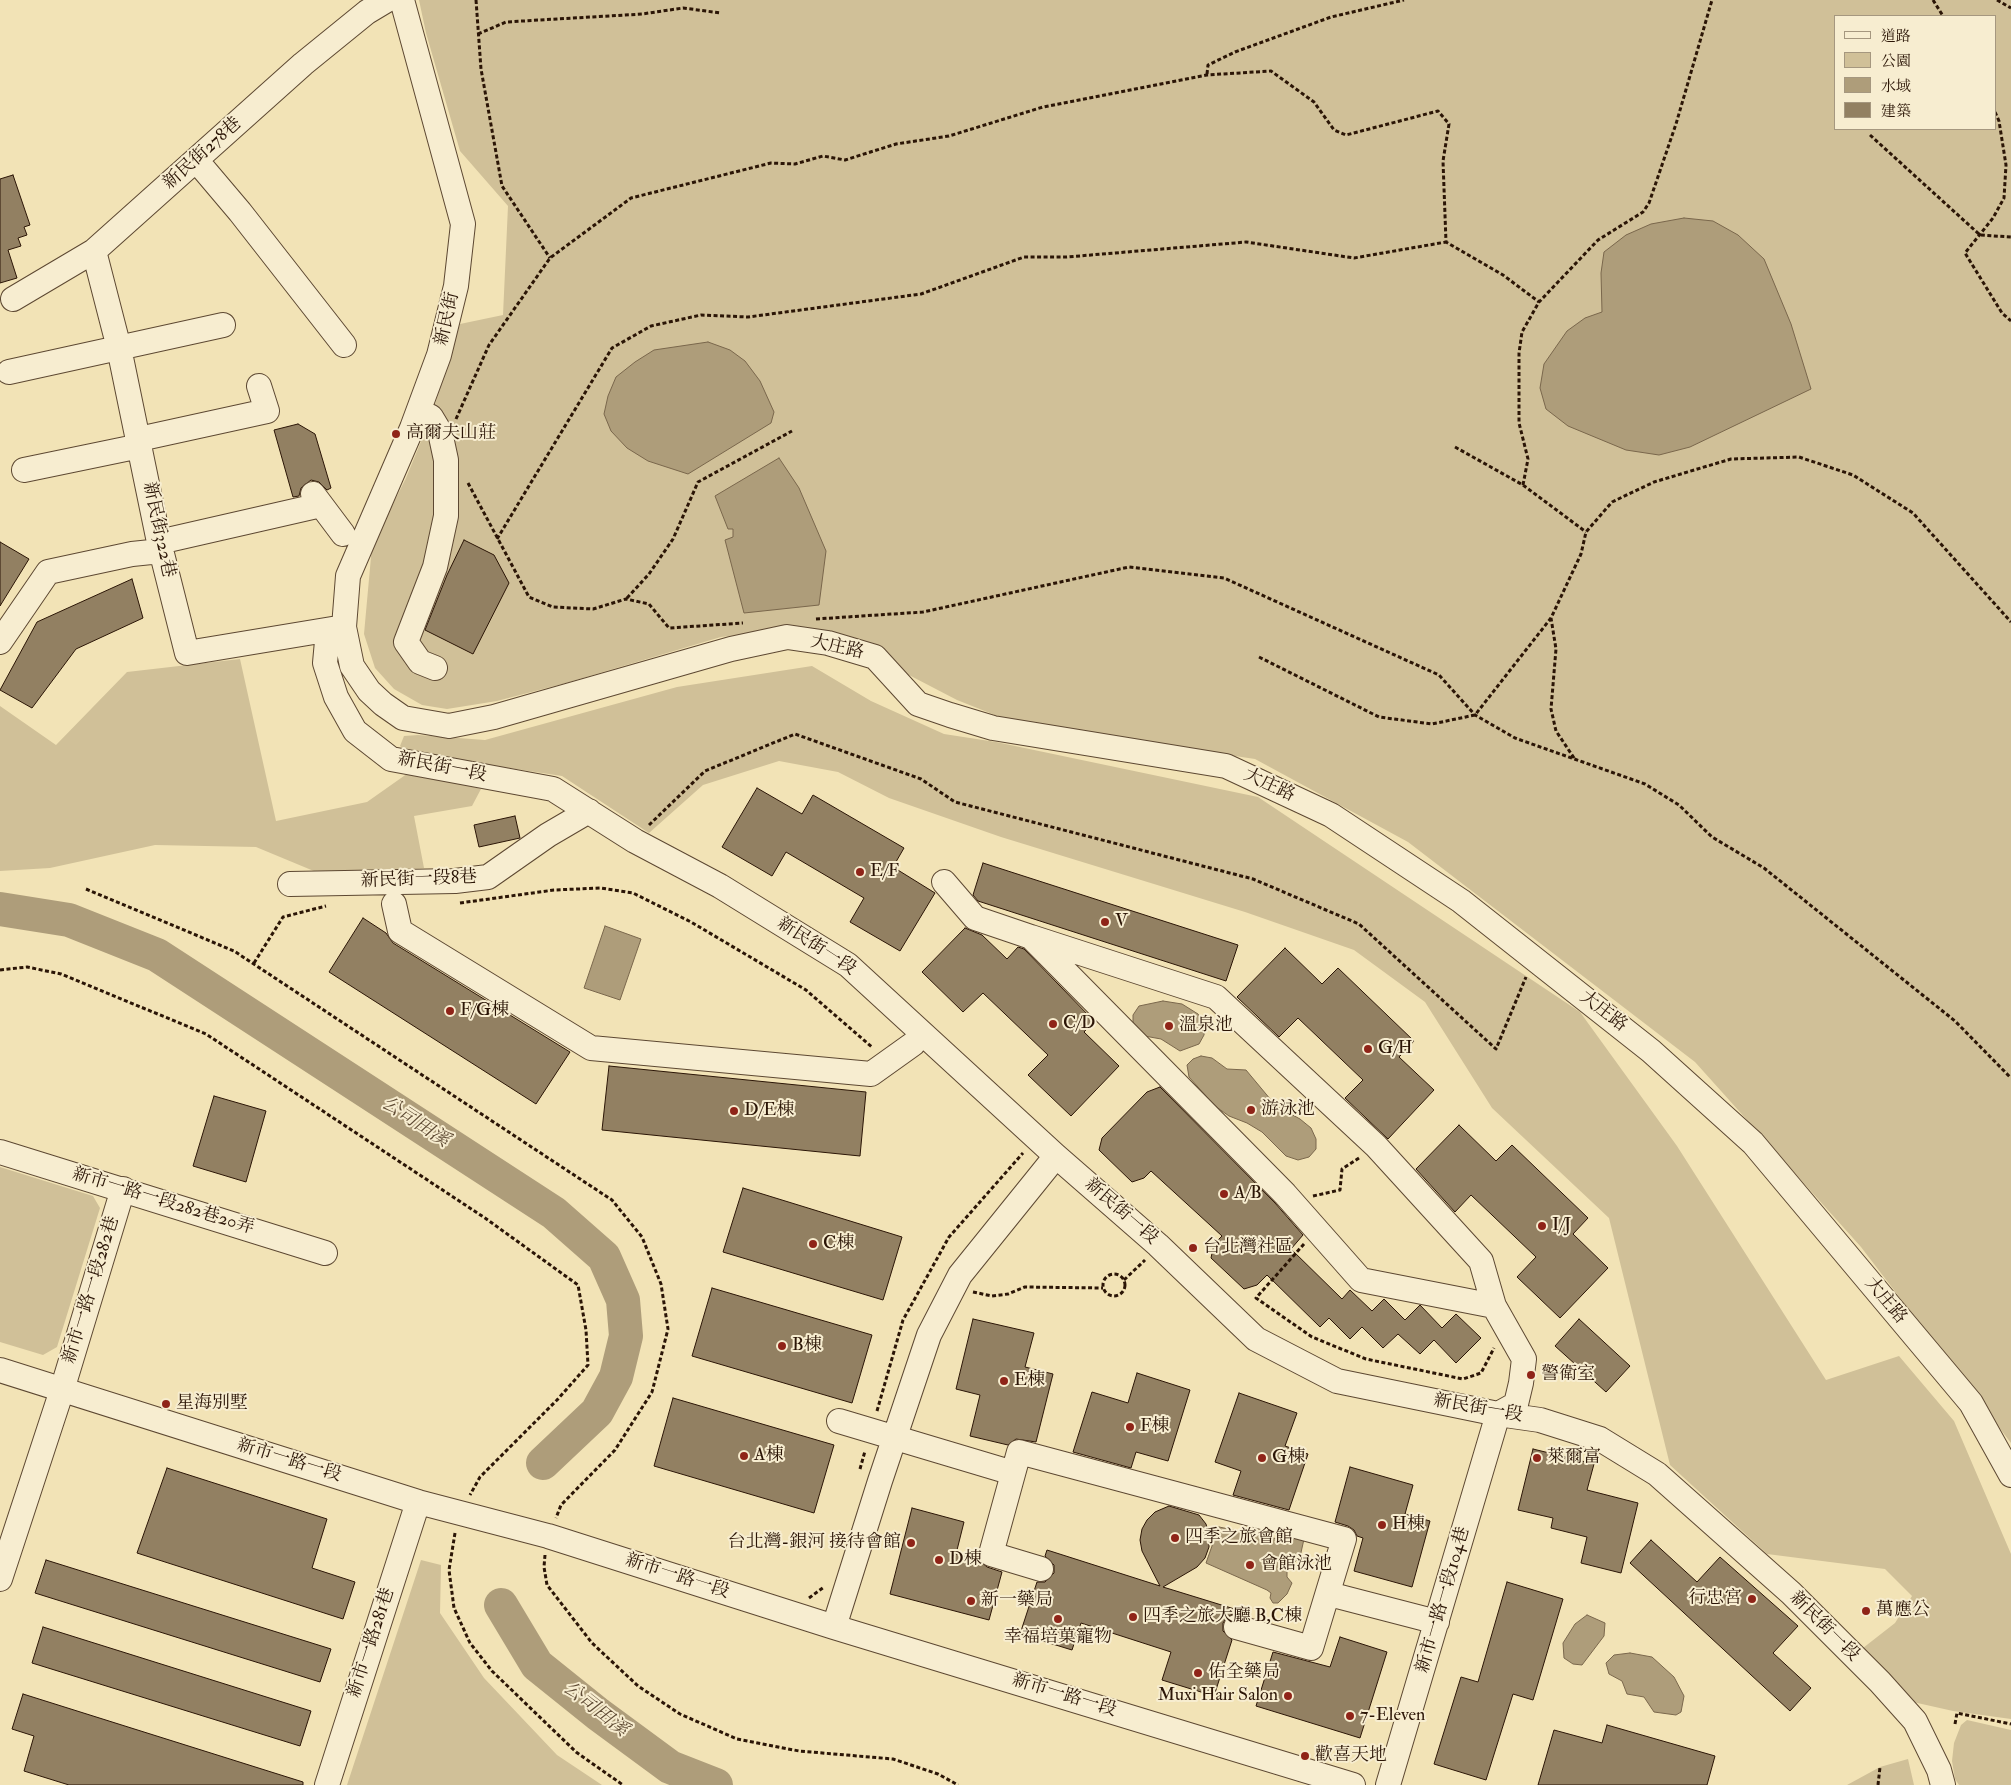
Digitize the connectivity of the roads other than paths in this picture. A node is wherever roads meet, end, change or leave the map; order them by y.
1 (387, 0) edge
2 (402, 0) edge
3 (196, 160) junction
4 (94, 251) junction
5 (13, 299) dead end
6 (223, 324) dead end
7 (344, 345) dead end
8 (119, 348) junction
9 (9, 372) dead end
10 (259, 386) dead end
11 (419, 411) junction
12 (140, 443) junction
13 (24, 470) dead end
14 (343, 534) dead end
15 (160, 547) junction
16 (344, 627) junction
17 (0, 642) edge
18 (436, 668) dead end
19 (589, 812) junction
20 (944, 882) dead end
21 (290, 884) dead end
22 (394, 904) dead end
23 (1031, 937) junction
24 (913, 1044) dead end
25 (0, 1152) edge
26 (1056, 1156) junction
27 (123, 1189) junction
28 (325, 1253) dead end
29 (1498, 1313) junction
30 (0, 1370) edge
31 (62, 1390) junction
32 (1498, 1414) junction
33 (839, 1421) dead end
34 (894, 1438) junction
35 (1013, 1473) junction
36 (2011, 1475) edge
37 (418, 1502) junction
38 (1041, 1569) dead end
39 (0, 1579) edge
40 (1329, 1594) junction
41 (1438, 1622) junction
42 (834, 1626) junction
43 (1236, 1627) dead end
44 (327, 1785) edge
45 (1353, 1785) edge
46 (1388, 1785) edge
47 (1943, 1785) edge

1 - 3 street, 新民街278巷
2 - 11 street, 新民街
3 - 4 street, 新民街278巷
3 - 7 street
4 - 5 street, 新民街278巷
4 - 8 street, 新民街322巷
6 - 8 street
8 - 9 street
8 - 12 street, 新民街322巷
10 - 12 street
11 - 16 street, 新民街
11 - 18 street
12 - 13 street
12 - 15 street, 新民街322巷
14 - 15 street
15 - 16 street, 新民街322巷
15 - 17 street
16 - 19 street, 新民街一段
16 - 36 street, 大庄路
19 - 21 street, 新民街一段8巷
19 - 26 street, 新民街一段
20 - 23 street
22 - 24 street
23 - 29 street
23 - 29 street
25 - 27 street, 新市一路一段282巷20弄
26 - 32 street, 新民街一段
26 - 34 street
27 - 28 street, 新市一路一段282巷20弄
27 - 31 street, 新市一路一段282巷
29 - 32 street
30 - 31 street, 新市一路一段
31 - 37 street, 新市一路一段
31 - 39 street, 新市一路一段282巷
32 - 41 street, 新市一路一段104巷
32 - 47 street, 新民街一段
33 - 34 street
34 - 35 street
34 - 42 street
35 - 38 street
35 - 40 street
37 - 42 street, 新市一路一段
37 - 44 street, 新市一路281巷
40 - 41 street
40 - 43 street
41 - 46 street, 新市一路一段104巷
42 - 45 street, 新市一路一段

